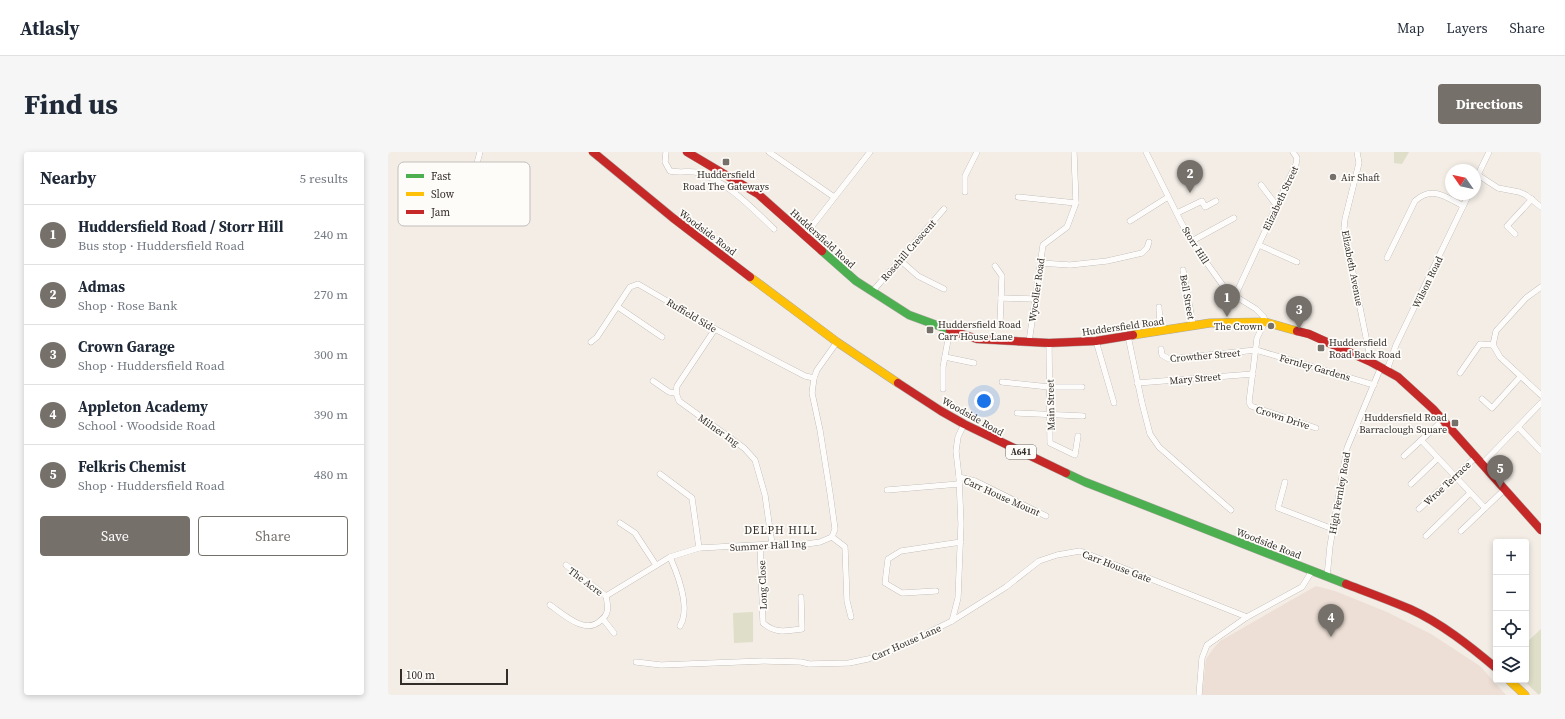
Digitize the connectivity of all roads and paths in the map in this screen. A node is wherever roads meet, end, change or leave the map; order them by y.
1 (480, 152) edge
2 (593, 152) edge
3 (666, 152) edge
4 (687, 152) edge
5 (770, 152) edge
6 (870, 152) edge
7 (977, 152) edge
8 (1074, 152) edge
9 (1146, 152) edge
10 (1293, 152) edge
11 (1356, 152) edge
12 (1489, 152) edge
13 (478, 162) edge
14 (1481, 169) edge
15 (1481, 177) edge
16 (1261, 185) dead end
17 (965, 192) dead end
18 (1018, 197) dead end
19 (1168, 197) junction
20 (834, 198) junction
21 (1532, 199) junction
22 (1466, 200) edge
23 (1216, 201) dead end
24 (1076, 203) junction
25 (1277, 206) junction
26 (1463, 206) junction
27 (1541, 207) edge
28 (944, 209) dead end
29 (1177, 214) junction
30 (1234, 218) dead end
31 (1130, 220) dead end
32 (774, 229) dead end
33 (1515, 234) dead end
34 (805, 236) junction
35 (1192, 241) junction
36 (1149, 242) dead end
37 (1259, 244) junction
38 (1388, 258) dead end
39 (900, 260) junction
40 (1297, 262) dead end
41 (1040, 263) junction
42 (995, 266) dead end
43 (1183, 270) dead end
44 (1541, 287) edge
45 (944, 289) dead end
46 (872, 292) junction
47 (1235, 296) junction
48 (1001, 298) junction
49 (1035, 299) junction
50 (618, 306) junction
51 (1159, 307) dead end
52 (1000, 322) dead end
53 (1264, 322) junction
54 (1193, 325) junction
55 (715, 329) junction
56 (950, 329) junction
57 (1160, 331) junction
58 (1128, 336) junction
59 (662, 337) dead end
60 (1096, 341) junction
61 (591, 342) dead end
62 (837, 342) junction
63 (1029, 342) junction
64 (1048, 343) junction
65 (1493, 346) junction
66 (1161, 349) dead end
67 (1256, 350) junction
68 (945, 357) junction
69 (1371, 362) junction
70 (974, 363) dead end
71 (1384, 369) junction
72 (1460, 373) dead end
73 (1253, 374) junction
74 (1520, 377) junction
75 (814, 378) junction
76 (653, 381) dead end
77 (1002, 382) dead end
78 (1137, 383) junction
79 (1374, 385) junction
80 (1049, 387) junction
81 (1082, 387) dead end
82 (942, 389) dead end
83 (676, 393) junction
84 (1541, 396) edge
85 (1482, 399) dead end
86 (1114, 403) dead end
87 (1541, 403) edge
88 (1018, 413) dead end
89 (1050, 414) junction
90 (1083, 416) dead end
91 (1443, 420) junction
92 (964, 424) junction
93 (1518, 427) junction
94 (1316, 428) dead end
95 (1078, 436) dead end
96 (1421, 440) junction
97 (1541, 451) edge
98 (1404, 456) dead end
99 (1476, 457) junction
100 (1438, 458) junction
101 (1482, 464) junction
102 (660, 474) dead end
103 (1454, 476) junction
104 (959, 477) junction
105 (1285, 482) dead end
106 (959, 484) junction
107 (1411, 484) dead end
108 (1505, 489) junction
109 (887, 490) dead end
110 (1470, 493) junction
111 (1485, 508) junction
112 (1419, 509) dead end
113 (1230, 510) dead end
114 (1046, 516) dead end
115 (620, 523) dead end
116 (1333, 529) junction
117 (1541, 530) edge
118 (1461, 531) dead end
119 (1426, 536) dead end
120 (832, 537) junction
121 (960, 542) junction
122 (772, 544) junction
123 (760, 545) junction
124 (699, 548) junction
125 (670, 557) junction
126 (656, 565) junction
127 (566, 566) dead end
128 (1312, 571) junction
129 (1327, 577) junction
130 (936, 591) dead end
131 (606, 596) junction
132 (801, 596) dead end
133 (550, 605) dead end
134 (851, 617) dead end
135 (1247, 617) junction
136 (603, 619) junction
137 (952, 622) junction
138 (680, 626) dead end
139 (614, 633) dead end
140 (636, 662) dead end
141 (1493, 665) edge
142 (1512, 683) edge
143 (1199, 695) edge
144 (1525, 695) edge

1 - 13 street
2 - 62 main road, Woodside Road / A641
3 - 32 street
4 - 34 main road, Huddersfield Road
5 - 20 street
6 - 20 street
7 - 17 street
8 - 24 street
9 - 19 street, Storr Hill
10 - 25 street, Elizabeth Street
11 - 69 street, Elizabeth Avenue
12 - 14 street
15 - 21 street
16 - 25 street
18 - 24 street
19 - 29 street, Storr Hill
19 - 31 street
20 - 34 street
21 - 27 street
21 - 33 street
22 - 26 street, Wilson Road
23 - 29 street
24 - 41 street, Wycoller Road
25 - 37 street, Elizabeth Street
26 - 38 street
26 - 71 street, Wilson Road
28 - 39 street, Rosehill Crescent
29 - 35 street, Storr Hill
30 - 35 street
34 - 46 main road, Huddersfield Road
35 - 47 street, Storr Hill
36 - 41 street
37 - 40 street
37 - 47 street, Elizabeth Street
39 - 45 street
39 - 46 street, Rosehill Crescent
41 - 49 street, Wycoller Road
42 - 48 street
43 - 54 street, Bell Street
44 - 65 street
46 - 56 main road, Huddersfield Road
47 - 53 street, Storr Hill
48 - 49 street
48 - 52 street
49 - 63 street, Wycoller Road
50 - 55 street, Ruffield Side
50 - 59 street
50 - 61 street, Ruffield Side
51 - 57 street
53 - 54 main road, Huddersfield Road
53 - 67 street
53 - 69 main road, Huddersfield Road
54 - 57 main road, Huddersfield Road
55 - 75 street, Ruffield Side
55 - 83 street
56 - 63 main road, Huddersfield Road
56 - 68 street
57 - 58 main road, Huddersfield Road
58 - 60 main road, Huddersfield Road
58 - 78 street
60 - 64 main road, Huddersfield Road
60 - 86 street
62 - 75 street
62 - 92 main road, Woodside Road / A641
63 - 64 main road, Huddersfield Road
64 - 80 street, Main Street
65 - 72 street
65 - 74 street
66 - 67 street, Crowther Street
67 - 73 street
67 - 79 street, Fernley Gardens
68 - 70 street
68 - 82 street
69 - 71 main road, Huddersfield Road
71 - 79 street, High Fernley Road
71 - 91 main road, Huddersfield Road
73 - 78 street, Mary Street
73 - 94 street, Crown Drive
74 - 84 street
74 - 85 street
75 - 120 street
76 - 83 street
77 - 80 street
78 - 113 street
79 - 116 street, High Fernley Road
80 - 81 street
80 - 89 street, Main Street
83 - 122 street, Milner Ing
87 - 93 street
88 - 89 street
89 - 90 street
89 - 95 street, Main Street
91 - 96 street
91 - 99 main road, Huddersfield Road
92 - 104 street, Carr House Lane
92 - 128 main road, Woodside Road / A641
93 - 97 street
93 - 101 street
96 - 98 street
96 - 100 street
99 - 101 main road, Huddersfield Road
99 - 103 street, Wroe Terrace
100 - 103 street
100 - 107 street
101 - 108 main road, Huddersfield Road
102 - 124 street
103 - 110 street
103 - 112 street, Wroe Terrace
104 - 106 street, Carr House Lane
104 - 114 street, Carr House Mount
105 - 116 street
106 - 109 street
106 - 121 street, Carr House Lane
108 - 111 street
108 - 117 main road, Huddersfield Road
110 - 111 street
110 - 119 street
111 - 118 street
115 - 126 street
116 - 129 street, High Fernley Road
120 - 122 street, Summer Hall Ing
120 - 134 street
121 - 130 street
121 - 137 street, Carr House Lane
122 - 123 street, Summer Hall Ing
123 - 124 street, Summer Hall Ing
123 - 132 street, Long Close
124 - 125 street, Summer Hall Ing
125 - 126 street, Summer Hall Ing
125 - 138 street
126 - 131 street, Summer Hall Ing
127 - 131 street, The Acre
128 - 129 main road, Woodside Road / A641
128 - 135 street
129 - 141 main road, Woodside Road / A641
131 - 136 street, The Acre
133 - 136 street
135 - 137 street, Carr House Gate
135 - 143 street
136 - 139 street
137 - 140 street, Carr House Lane
142 - 144 main road

